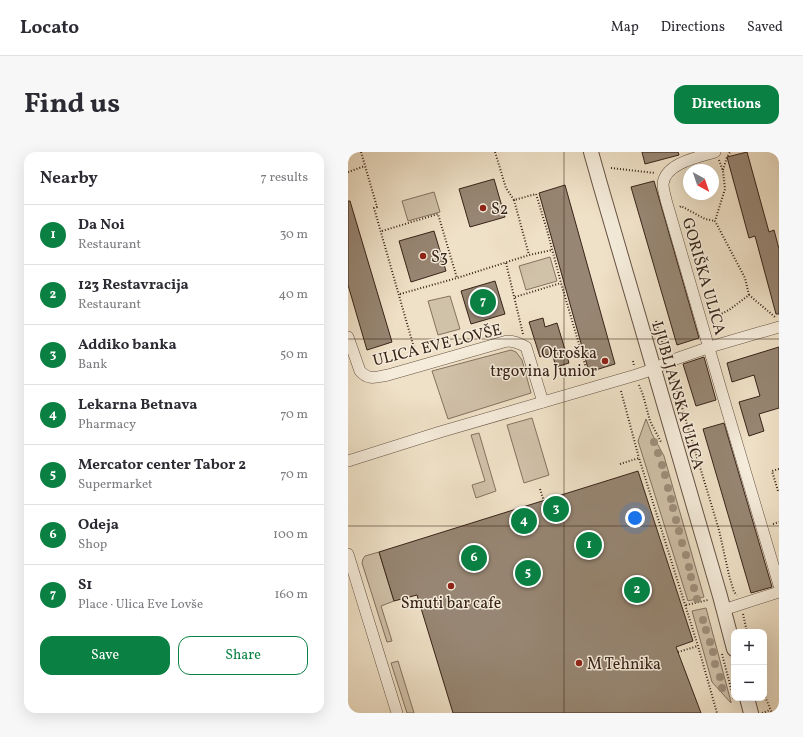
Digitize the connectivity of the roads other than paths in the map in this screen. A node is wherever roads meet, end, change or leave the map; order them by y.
1 (591, 152) edge
2 (717, 155) edge
3 (779, 327) edge
4 (348, 337) edge
5 (710, 347) junction
6 (654, 369) junction
7 (543, 402) junction
8 (348, 462) edge
9 (348, 554) edge
10 (779, 585) edge
11 (779, 592) edge
12 (724, 610) junction
13 (728, 651) edge
14 (748, 701) edge
15 (397, 713) edge
16 (751, 713) edge

1 - 6 street, LJUBLJANSKA ULICA
2 - 5 street, GORIŠKA ULICA
3 - 5 street, GORIŠKA ULICA
4 - 7 street, ULICA EVE LOVŠE
5 - 6 street, GORIŠKA ULICA
5 - 10 street, GORIŠKA ULICA
6 - 7 street
6 - 12 street, LJUBLJANSKA ULICA
7 - 8 street
9 - 15 street
11 - 12 street
12 - 13 street, LJUBLJANSKA ULICA
14 - 16 street

